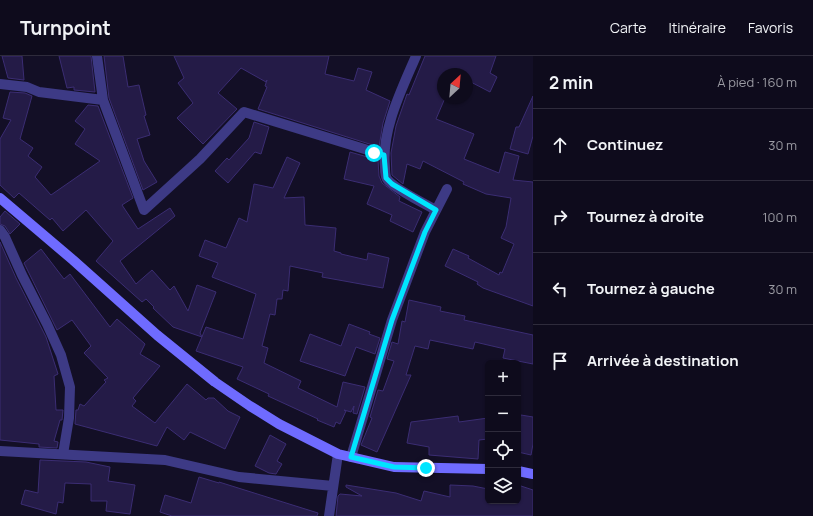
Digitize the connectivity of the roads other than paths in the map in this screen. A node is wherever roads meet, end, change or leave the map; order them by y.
1 (97, 56) edge
2 (416, 56) edge
3 (0, 84) edge
4 (103, 100) junction
5 (384, 155) junction
6 (447, 189) dead end
7 (0, 198) edge
8 (436, 210) junction
9 (0, 230) edge
10 (0, 451) edge
11 (63, 454) junction
12 (338, 454) junction
13 (351, 457) junction
14 (485, 469) edge
15 (521, 472) edge
16 (533, 474) edge
17 (333, 486) junction
18 (329, 516) edge

1 - 4 street
2 - 5 street
3 - 4 street
4 - 5 street
5 - 8 street
6 - 8 street
7 - 12 street
8 - 13 street
9 - 11 street
10 - 11 street
11 - 17 street
12 - 13 street
12 - 17 street
13 - 14 street
15 - 16 street
17 - 18 street

